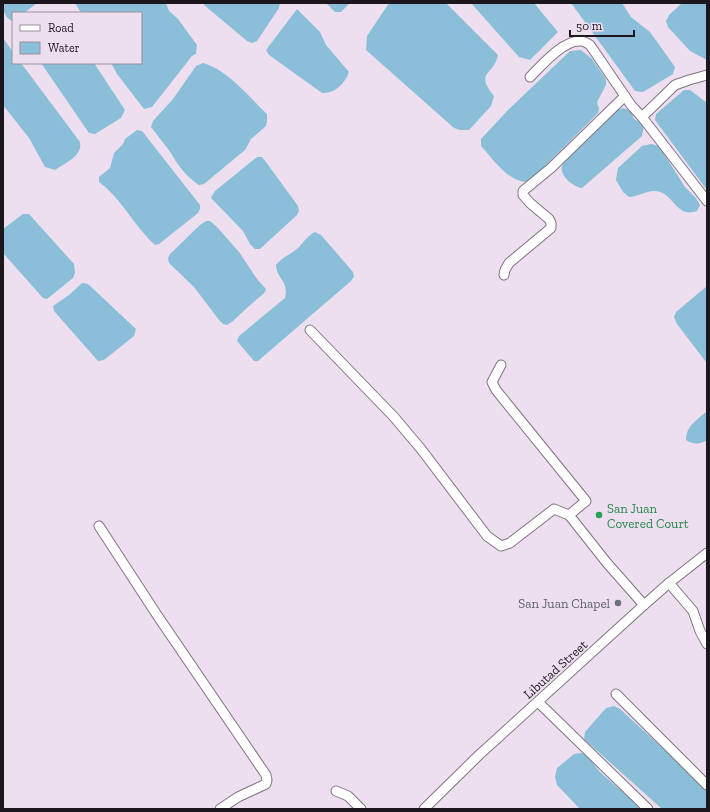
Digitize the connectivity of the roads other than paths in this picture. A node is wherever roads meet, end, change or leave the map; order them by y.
1 (707, 75) edge
2 (530, 77) dead end
3 (625, 96) junction
4 (642, 117) junction
5 (707, 201) edge
6 (504, 275) dead end
7 (310, 330) dead end
8 (501, 365) dead end
9 (569, 515) junction
10 (99, 526) dead end
11 (707, 553) edge
12 (669, 584) junction
13 (644, 605) junction
14 (707, 644) edge
15 (616, 694) dead end
16 (538, 702) junction
17 (707, 785) edge
18 (336, 792) dead end
19 (220, 809) edge
20 (361, 809) edge
21 (424, 809) edge
22 (648, 809) edge

1 - 4 street
2 - 3 street
3 - 4 street
3 - 6 street
4 - 5 street
7 - 9 street
8 - 9 street
9 - 13 street
10 - 19 street
11 - 12 street, Libutad Street
12 - 13 street, Libutad Street
12 - 14 street
13 - 16 street, Libutad Street
15 - 17 street
16 - 21 street, Libutad Street
16 - 22 street
18 - 20 street

